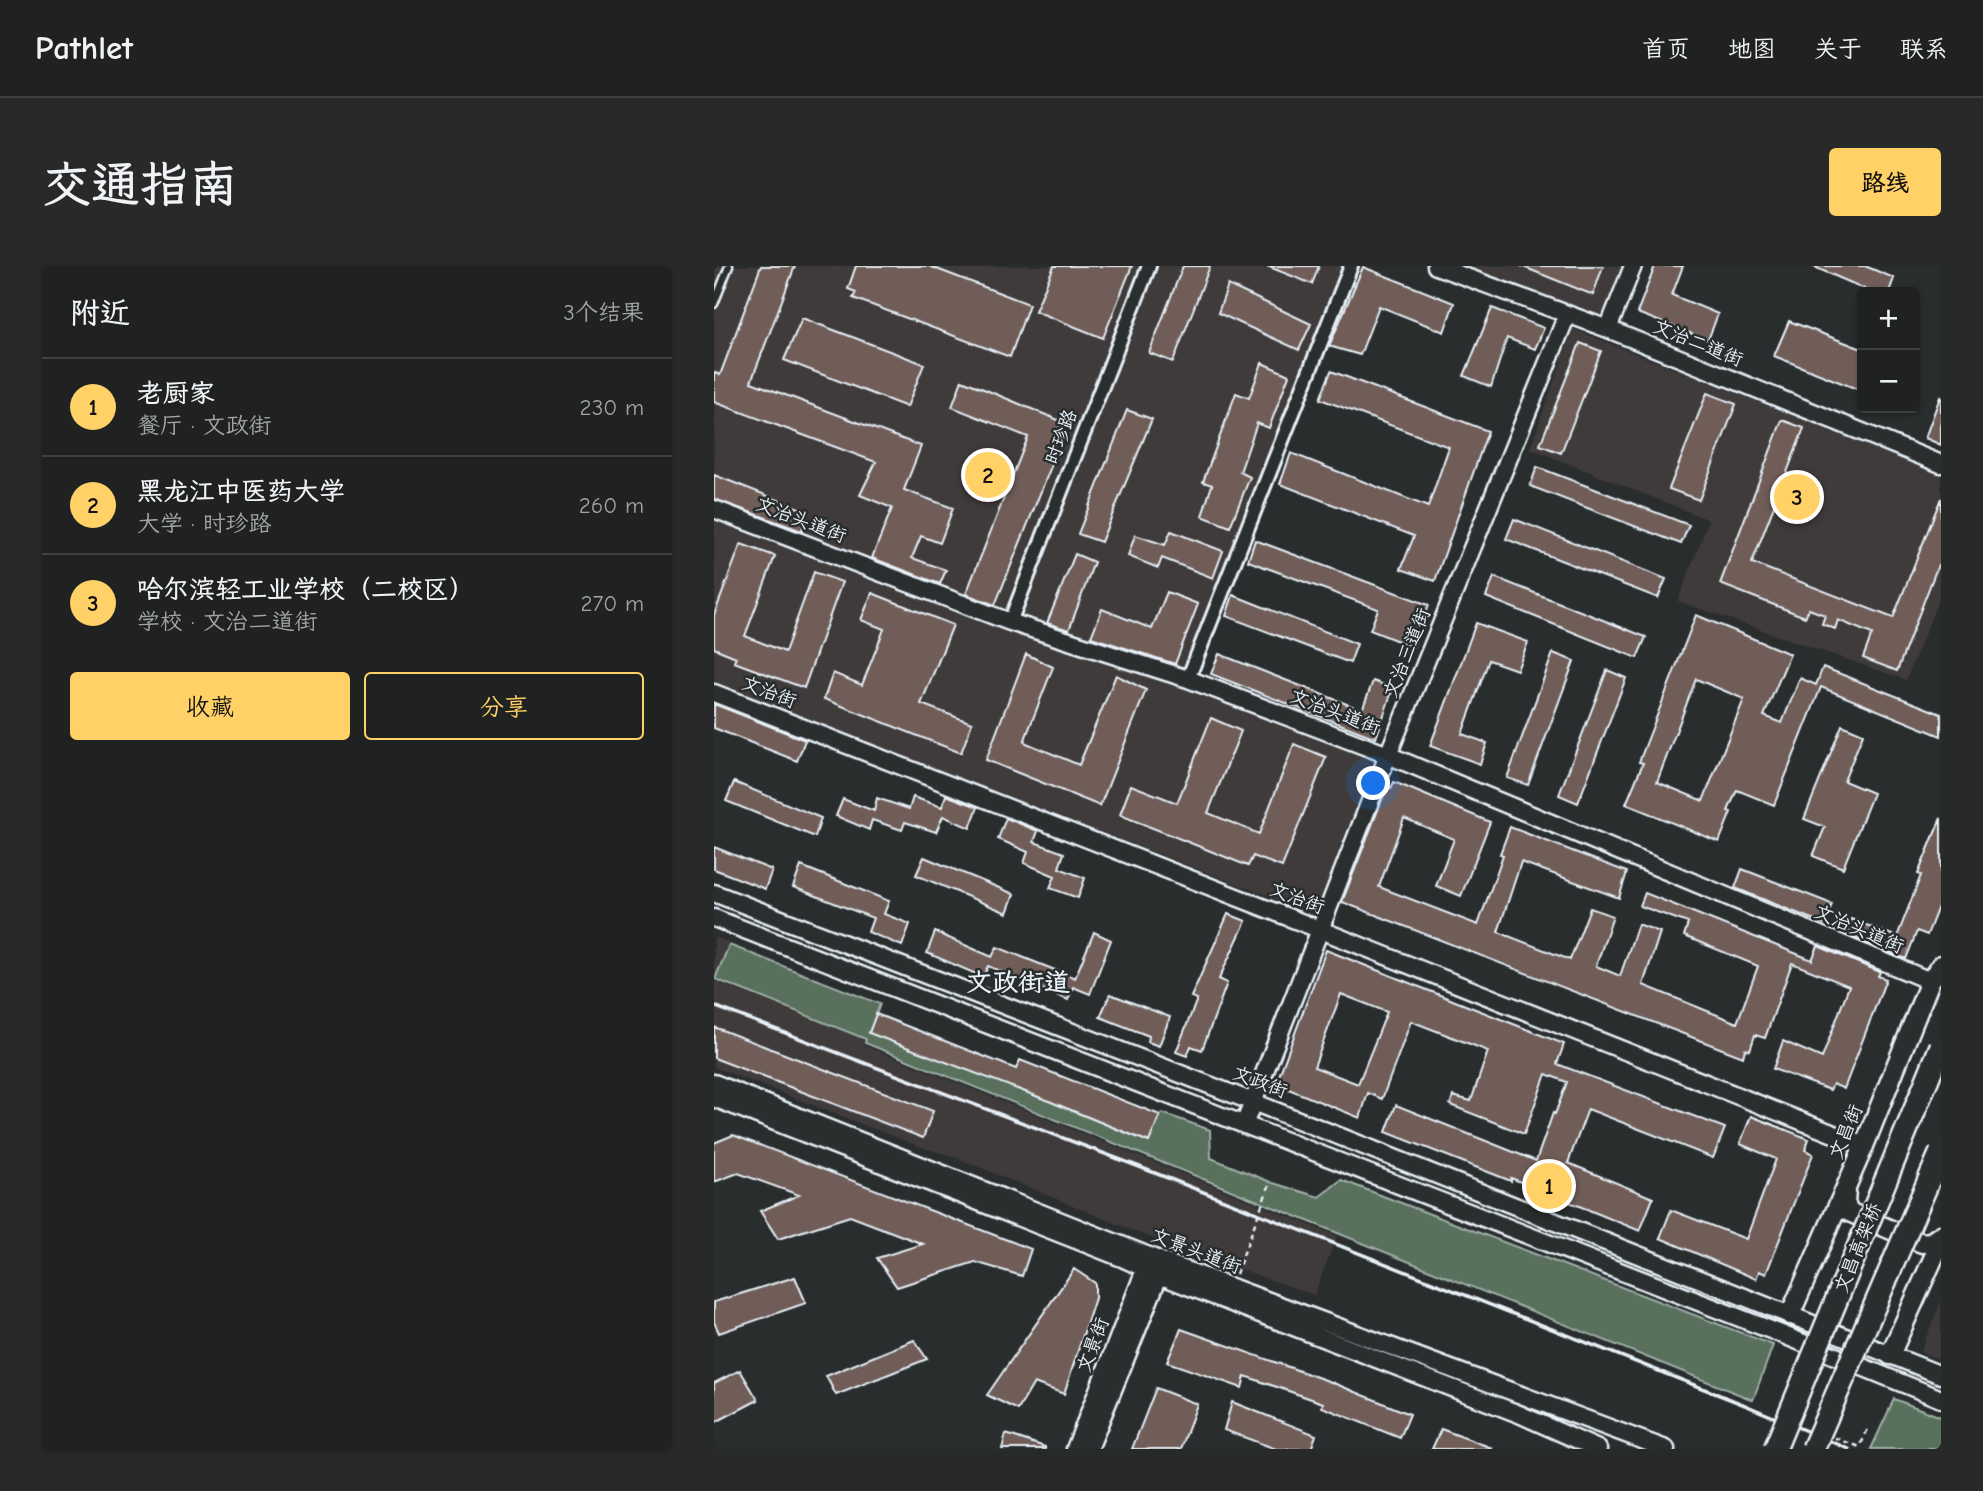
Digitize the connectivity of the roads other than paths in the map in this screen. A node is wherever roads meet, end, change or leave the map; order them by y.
1 (729, 266) edge
2 (1149, 266) edge
3 (1351, 266) edge
4 (1436, 266) edge
5 (1633, 266) edge
6 (714, 304) edge
7 (1567, 315) junction
8 (1608, 329) junction
9 (1941, 464) edge
10 (714, 509) edge
11 (1010, 622) junction
12 (1188, 679) junction
13 (714, 693) edge
14 (1388, 755) junction
15 (714, 893) edge
16 (714, 918) edge
17 (1321, 930) junction
18 (1941, 965) edge
19 (1930, 981) junction
20 (1941, 1046) edge
21 (714, 1083) edge
22 (714, 1098) edge
23 (1253, 1102) junction
24 (1244, 1125) junction
25 (1864, 1146) junction
26 (1941, 1152) edge
27 (1846, 1186) junction
28 (1941, 1235) edge
29 (1941, 1241) edge
30 (1155, 1266) junction
31 (1790, 1315) junction
32 (1781, 1334) junction
33 (1890, 1355) junction
34 (1941, 1375) edge
35 (1883, 1377) junction
36 (1941, 1399) edge
37 (1075, 1449) edge
38 (1088, 1449) edge
39 (1598, 1449) edge
40 (1666, 1449) edge
41 (1775, 1449) edge
42 (1813, 1449) edge

1 - 6 lane
2 - 11 street, 时珍路
3 - 12 street
4 - 7 main road, 文治二道街
5 - 8 main road
7 - 8 main road, 文治二道街
7 - 14 main road, 文治三道街
8 - 9 main road, 文治二道街
10 - 11 main road, 文治头道街
11 - 12 main road, 文治头道街
12 - 14 main road, 文治头道街
13 - 17 main road, 文治街
14 - 17 main road, 文治三道街
14 - 19 main road, 文治头道街
15 - 23 main road, 文政街
16 - 24 main road
17 - 23 main road, 文治三道街
17 - 25 main road, 文治街
18 - 19 main road, 文昌街
19 - 25 main road, 文昌街
20 - 41 highway, 文昌高架桥, bridge
21 - 30 main road, 文景头道街
22 - 30 main road, 文景头道街
23 - 24 main road, 文治三道街
23 - 31 main road, 文政街
24 - 32 main road
25 - 27 main road, 文昌街
26 - 42 highway, 文昌高架桥, bridge
27 - 28 main road
27 - 31 main road, 文昌街
29 - 33 main road
30 - 37 main road, 文景街
30 - 38 main road, 文景街
30 - 39 main road, 文景头道街
30 - 40 main road, 文景头道街
31 - 32 main road
31 - 33 main road, 文政街
32 - 35 main road
33 - 34 main road
33 - 35 main road
35 - 36 main road

